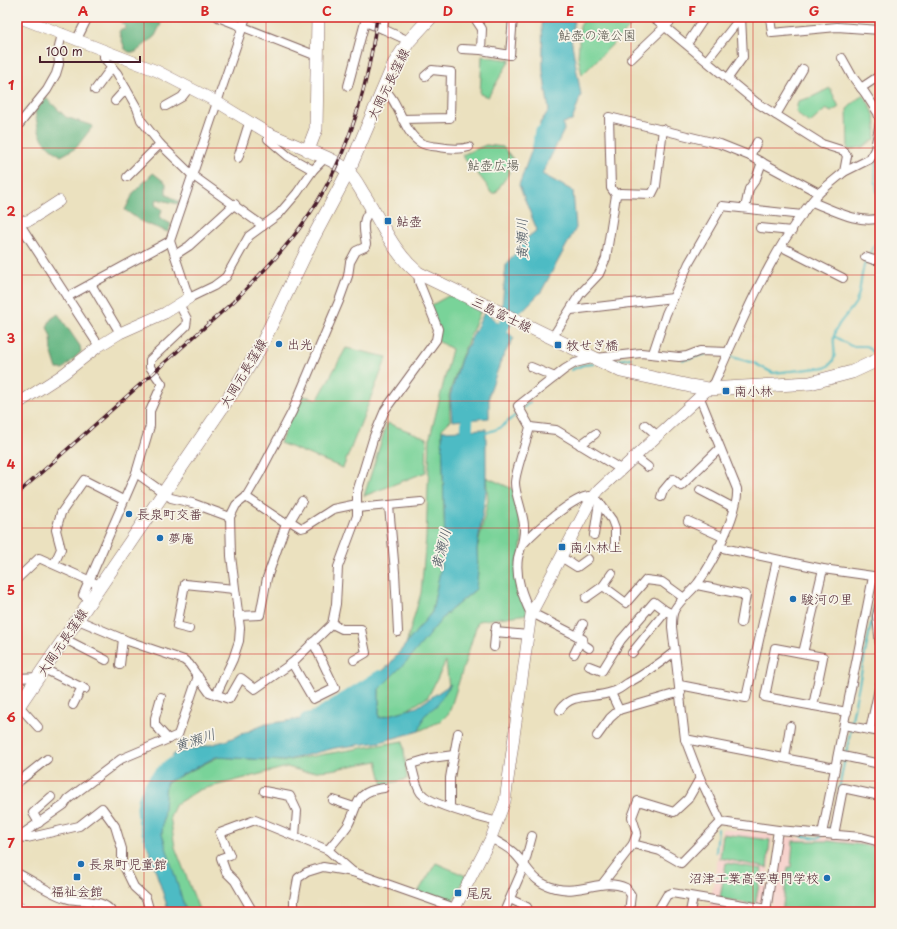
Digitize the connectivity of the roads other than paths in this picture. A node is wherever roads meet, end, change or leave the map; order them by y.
1 (18, 17) edge
2 (88, 17) edge
3 (218, 17) edge
4 (246, 17) edge
5 (318, 17) edge
6 (385, 17) edge
7 (431, 17) edge
8 (474, 17) edge
9 (513, 17) edge
10 (653, 17) edge
11 (675, 17) edge
12 (705, 17) edge
13 (741, 17) edge
14 (770, 17) edge
15 (365, 20) edge
16 (243, 26) junction
17 (665, 27) junction
18 (383, 29) junction
19 (880, 30) edge
20 (62, 33) junction
21 (77, 39) junction
22 (409, 41) junction
23 (687, 44) junction
24 (462, 49) dead end
25 (104, 50) junction
26 (481, 50) junction
27 (317, 56) junction
28 (842, 58) dead end
29 (631, 59) dead end
30 (707, 60) junction
31 (112, 67) junction
32 (803, 69) dead end
33 (425, 76) dead end
34 (728, 78) junction
35 (876, 78) dead end
36 (348, 86) dead end
37 (189, 88) junction
38 (383, 88) junction
39 (861, 88) junction
40 (126, 89) junction
41 (95, 90) dead end
42 (114, 101) dead end
43 (217, 102) junction
44 (166, 106) dead end
45 (776, 114) junction
46 (402, 119) junction
47 (250, 123) junction
48 (17, 127) edge
49 (663, 129) junction
50 (268, 132) junction
51 (757, 142) dead end
52 (160, 144) junction
53 (470, 147) dead end
54 (308, 150) junction
55 (750, 156) junction
56 (238, 158) dead end
57 (325, 158) junction
58 (762, 162) junction
59 (313, 170) junction
60 (348, 172) junction
61 (844, 172) junction
62 (192, 175) junction
63 (127, 177) dead end
64 (819, 193) junction
65 (616, 195) junction
66 (59, 201) dead end
67 (812, 202) junction
68 (235, 204) junction
69 (745, 208) junction
70 (373, 209) junction
71 (802, 215) junction
72 (880, 218) edge
73 (18, 223) edge
74 (263, 226) junction
75 (760, 228) dead end
76 (792, 231) junction
77 (170, 241) junction
78 (782, 247) junction
79 (175, 255) junction
80 (865, 257) dead end
81 (880, 258) edge
82 (418, 273) junction
83 (842, 278) dead end
84 (91, 284) junction
85 (67, 297) junction
86 (673, 298) junction
87 (184, 301) junction
88 (571, 310) junction
89 (120, 333) junction
90 (547, 335) junction
91 (99, 346) junction
92 (728, 352) junction
93 (653, 353) junction
94 (880, 359) edge
95 (602, 361) junction
96 (531, 367) dead end
97 (555, 377) junction
98 (704, 394) junction
99 (17, 404) edge
100 (645, 425) dead end
101 (530, 427) junction
102 (595, 434) dead end
103 (658, 436) junction
104 (580, 445) junction
105 (720, 448) junction
106 (635, 457) junction
107 (648, 467) dead end
108 (622, 470) junction
109 (136, 473) junction
110 (700, 490) dead end
111 (164, 491) junction
112 (246, 497) junction
113 (661, 497) dead end
114 (123, 500) junction
115 (596, 500) junction
116 (302, 501) dead end
117 (421, 502) dead end
118 (357, 506) junction
119 (388, 506) junction
120 (734, 508) junction
121 (230, 517) junction
122 (688, 521) dead end
123 (288, 523) junction
124 (594, 535) dead end
125 (723, 537) junction
126 (524, 543) junction
127 (615, 547) dead end
128 (718, 547) junction
129 (561, 557) junction
130 (588, 559) dead end
131 (776, 560) junction
132 (54, 564) junction
133 (823, 569) junction
134 (612, 573) dead end
135 (876, 577) edge
136 (17, 579) edge
137 (95, 583) junction
138 (697, 585) junction
139 (603, 586) junction
140 (234, 589) junction
141 (586, 598) dead end
142 (684, 598) junction
143 (880, 603) edge
144 (670, 612) junction
145 (532, 614) junction
146 (238, 616) junction
147 (78, 620) junction
148 (741, 623) dead end
149 (332, 624) junction
150 (583, 624) dead end
151 (189, 629) dead end
152 (398, 632) dead end
153 (529, 635) junction
154 (64, 639) junction
155 (123, 639) junction
156 (579, 639) junction
157 (313, 642) junction
158 (880, 645) edge
159 (494, 647) dead end
160 (589, 648) dead end
161 (674, 652) junction
162 (632, 653) dead end
163 (803, 653) junction
164 (574, 654) dead end
165 (106, 660) dead end
166 (354, 660) dead end
167 (292, 663) junction
168 (120, 665) dead end
169 (589, 666) dead end
170 (41, 673) junction
171 (198, 676) junction
172 (17, 678) edge
173 (880, 684) edge
174 (680, 688) junction
175 (611, 693) junction
176 (216, 695) junction
177 (161, 697) dead end
178 (73, 705) dead end
179 (813, 706) junction
180 (18, 707) edge
181 (560, 710) dead end
182 (619, 710) junction
183 (847, 712) junction
184 (844, 725) junction
185 (790, 726) dead end
186 (38, 727) dead end
187 (870, 730) junction
188 (880, 732) edge
189 (458, 733) dead end
190 (597, 736) dead end
191 (168, 739) junction
192 (685, 739) junction
193 (454, 755) junction
194 (838, 755) junction
195 (785, 758) junction
196 (47, 759) dead end
197 (880, 764) edge
198 (835, 768) junction
199 (700, 778) junction
200 (17, 783) edge
201 (384, 788) dead end
202 (264, 791) dead end
203 (880, 796) edge
204 (50, 797) dead end
205 (333, 800) dead end
206 (354, 807) junction
207 (450, 807) junction
208 (498, 822) junction
209 (721, 822) junction
210 (39, 823) junction
211 (778, 830) junction
212 (822, 834) junction
213 (834, 835) junction
214 (295, 836) junction
215 (532, 836) dead end
216 (18, 837) edge
217 (491, 838) junction
218 (880, 842) edge
219 (634, 844) junction
220 (328, 850) junction
221 (524, 866) junction
222 (353, 872) junction
223 (17, 873) edge
224 (603, 883) junction
225 (693, 897) junction
226 (510, 900) junction
227 (17, 908) edge
228 (454, 910) edge
229 (767, 911) edge
230 (24, 912) edge
231 (112, 912) edge
232 (150, 912) edge
233 (252, 912) edge
234 (294, 912) edge
235 (504, 912) edge
236 (529, 912) edge
237 (629, 912) edge
238 (657, 912) edge
239 (690, 912) edge

1 - 20 street
2 - 21 street
3 - 16 street
4 - 16 street
5 - 27 main road
6 - 18 street
7 - 22 main road, 大岡元長窪線
8 - 26 street
9 - 26 street
10 - 17 street
11 - 17 street
12 - 23 street
13 - 30 street
13 - 34 street
14 - 19 street
15 - 18 street
15 - 36 street
16 - 27 street
16 - 43 street
17 - 23 street
17 - 29 street
18 - 22 street
20 - 21 street
20 - 48 street
21 - 25 street
22 - 38 main road, 大岡元長窪線
23 - 30 street
24 - 26 street
25 - 31 street
25 - 37 street
27 - 54 main road
28 - 39 street
30 - 34 street
31 - 40 street
31 - 41 street
32 - 45 street
33 - 46 street
34 - 45 street
35 - 39 street
37 - 43 street
37 - 44 street
38 - 46 street
38 - 60 main road, 大岡元長窪線
39 - 61 street
40 - 42 street
40 - 52 street
43 - 47 street
43 - 62 street
45 - 61 street
46 - 53 street
47 - 50 street
47 - 56 street
49 - 55 street
49 - 65 street
49 - 65 street
50 - 54 street
50 - 59 street
51 - 55 street
52 - 62 street
52 - 63 street
54 - 57 main road, 三島富士線
55 - 58 street
57 - 59 street
57 - 60 main road, 三島富士線
58 - 64 street
58 - 69 street
59 - 74 street
60 - 70 main road, 三島富士線
60 - 111 main road, 大岡元長窪線
61 - 64 street
62 - 68 street
62 - 77 street
64 - 67 street
65 - 88 street
66 - 73 street
67 - 71 street
67 - 72 street
68 - 74 street
68 - 79 street
69 - 71 street
69 - 86 street
70 - 82 main road, 三島富士線
70 - 112 street
71 - 76 street
73 - 85 street
74 - 87 street
75 - 76 street
76 - 78 street
77 - 79 street
77 - 84 street
78 - 83 street
78 - 92 street
79 - 87 street
80 - 81 street
82 - 90 main road, 三島富士線
82 - 118 street
84 - 85 street
84 - 89 street
85 - 91 street
86 - 88 street
86 - 93 street
87 - 89 street
87 - 109 street
88 - 90 street
89 - 91 street
90 - 95 main road, 三島富士線
91 - 99 street
92 - 93 street
92 - 98 street
93 - 95 street
94 - 98 main road, 三島富士線
95 - 97 street
95 - 98 main road, 三島富士線
96 - 97 street
97 - 101 street
98 - 103 street
98 - 105 street
100 - 103 street
101 - 104 street
101 - 126 street
102 - 104 street
103 - 106 street
104 - 108 street
105 - 113 street
105 - 120 street
106 - 107 street
106 - 108 street
108 - 115 street
109 - 111 street
109 - 114 street
110 - 120 street
111 - 121 street
111 - 137 main road, 大岡元長窪線
112 - 121 street
112 - 123 street
114 - 132 street
114 - 137 street
115 - 124 street
115 - 126 street
115 - 127 street
115 - 129 street
116 - 123 street
117 - 119 street
118 - 119 street
118 - 123 street
118 - 149 street
119 - 152 street
120 - 125 street
121 - 140 street
122 - 125 street
123 - 146 street
125 - 128 street
126 - 145 street
128 - 131 street
128 - 138 street
129 - 130 street
129 - 145 street
131 - 133 street
131 - 174 street
132 - 136 street
132 - 137 street
133 - 135 street
133 - 163 street
134 - 139 street
135 - 183 street
137 - 147 main road, 大岡元長窪線
138 - 142 street
138 - 148 street
139 - 141 street
139 - 142 street
140 - 146 street
140 - 151 street
142 - 144 street
143 - 158 street
144 - 161 street
144 - 162 street
144 - 169 street
145 - 153 street
145 - 156 street
146 - 176 street
147 - 154 main road, 大岡元長窪線
147 - 155 street
149 - 157 street
149 - 166 street
150 - 156 street
153 - 159 street
153 - 208 street
154 - 165 street
154 - 170 main road, 大岡元長窪線
155 - 168 street
155 - 171 street
156 - 160 street
156 - 164 street
157 - 167 street
157 - 167 street
161 - 174 street
161 - 175 street
163 - 179 street
163 - 179 street
167 - 176 street
170 - 172 street
170 - 178 street
170 - 180 main road, 大岡元長窪線
171 - 176 street
171 - 191 street
173 - 187 street
174 - 182 street
174 - 192 street
175 - 181 street
175 - 182 street
177 - 191 street
179 - 183 street
180 - 186 street
182 - 190 street
183 - 184 street
184 - 187 street
184 - 194 street
185 - 195 street
187 - 188 street
189 - 193 street
191 - 210 street
192 - 195 street
192 - 199 street
193 - 207 street
193 - 207 street
194 - 197 street
194 - 198 street
195 - 198 street
196 - 200 street
198 - 212 street
199 - 209 street
199 - 219 street
201 - 206 street
202 - 214 street
203 - 213 street
204 - 210 street
205 - 206 street
206 - 220 street
207 - 208 street
208 - 217 street
209 - 211 street
209 - 219 street
210 - 216 street
211 - 212 street
211 - 229 street
212 - 213 street
213 - 218 street
214 - 220 street
214 - 233 street
215 - 221 street
216 - 232 street
217 - 221 street
217 - 228 street
219 - 224 street
220 - 222 street
221 - 224 street
221 - 226 street
222 - 228 street
222 - 234 street
223 - 231 street
224 - 237 street
225 - 229 street
225 - 238 street
225 - 239 street
226 - 235 street
226 - 236 street
227 - 230 main road

